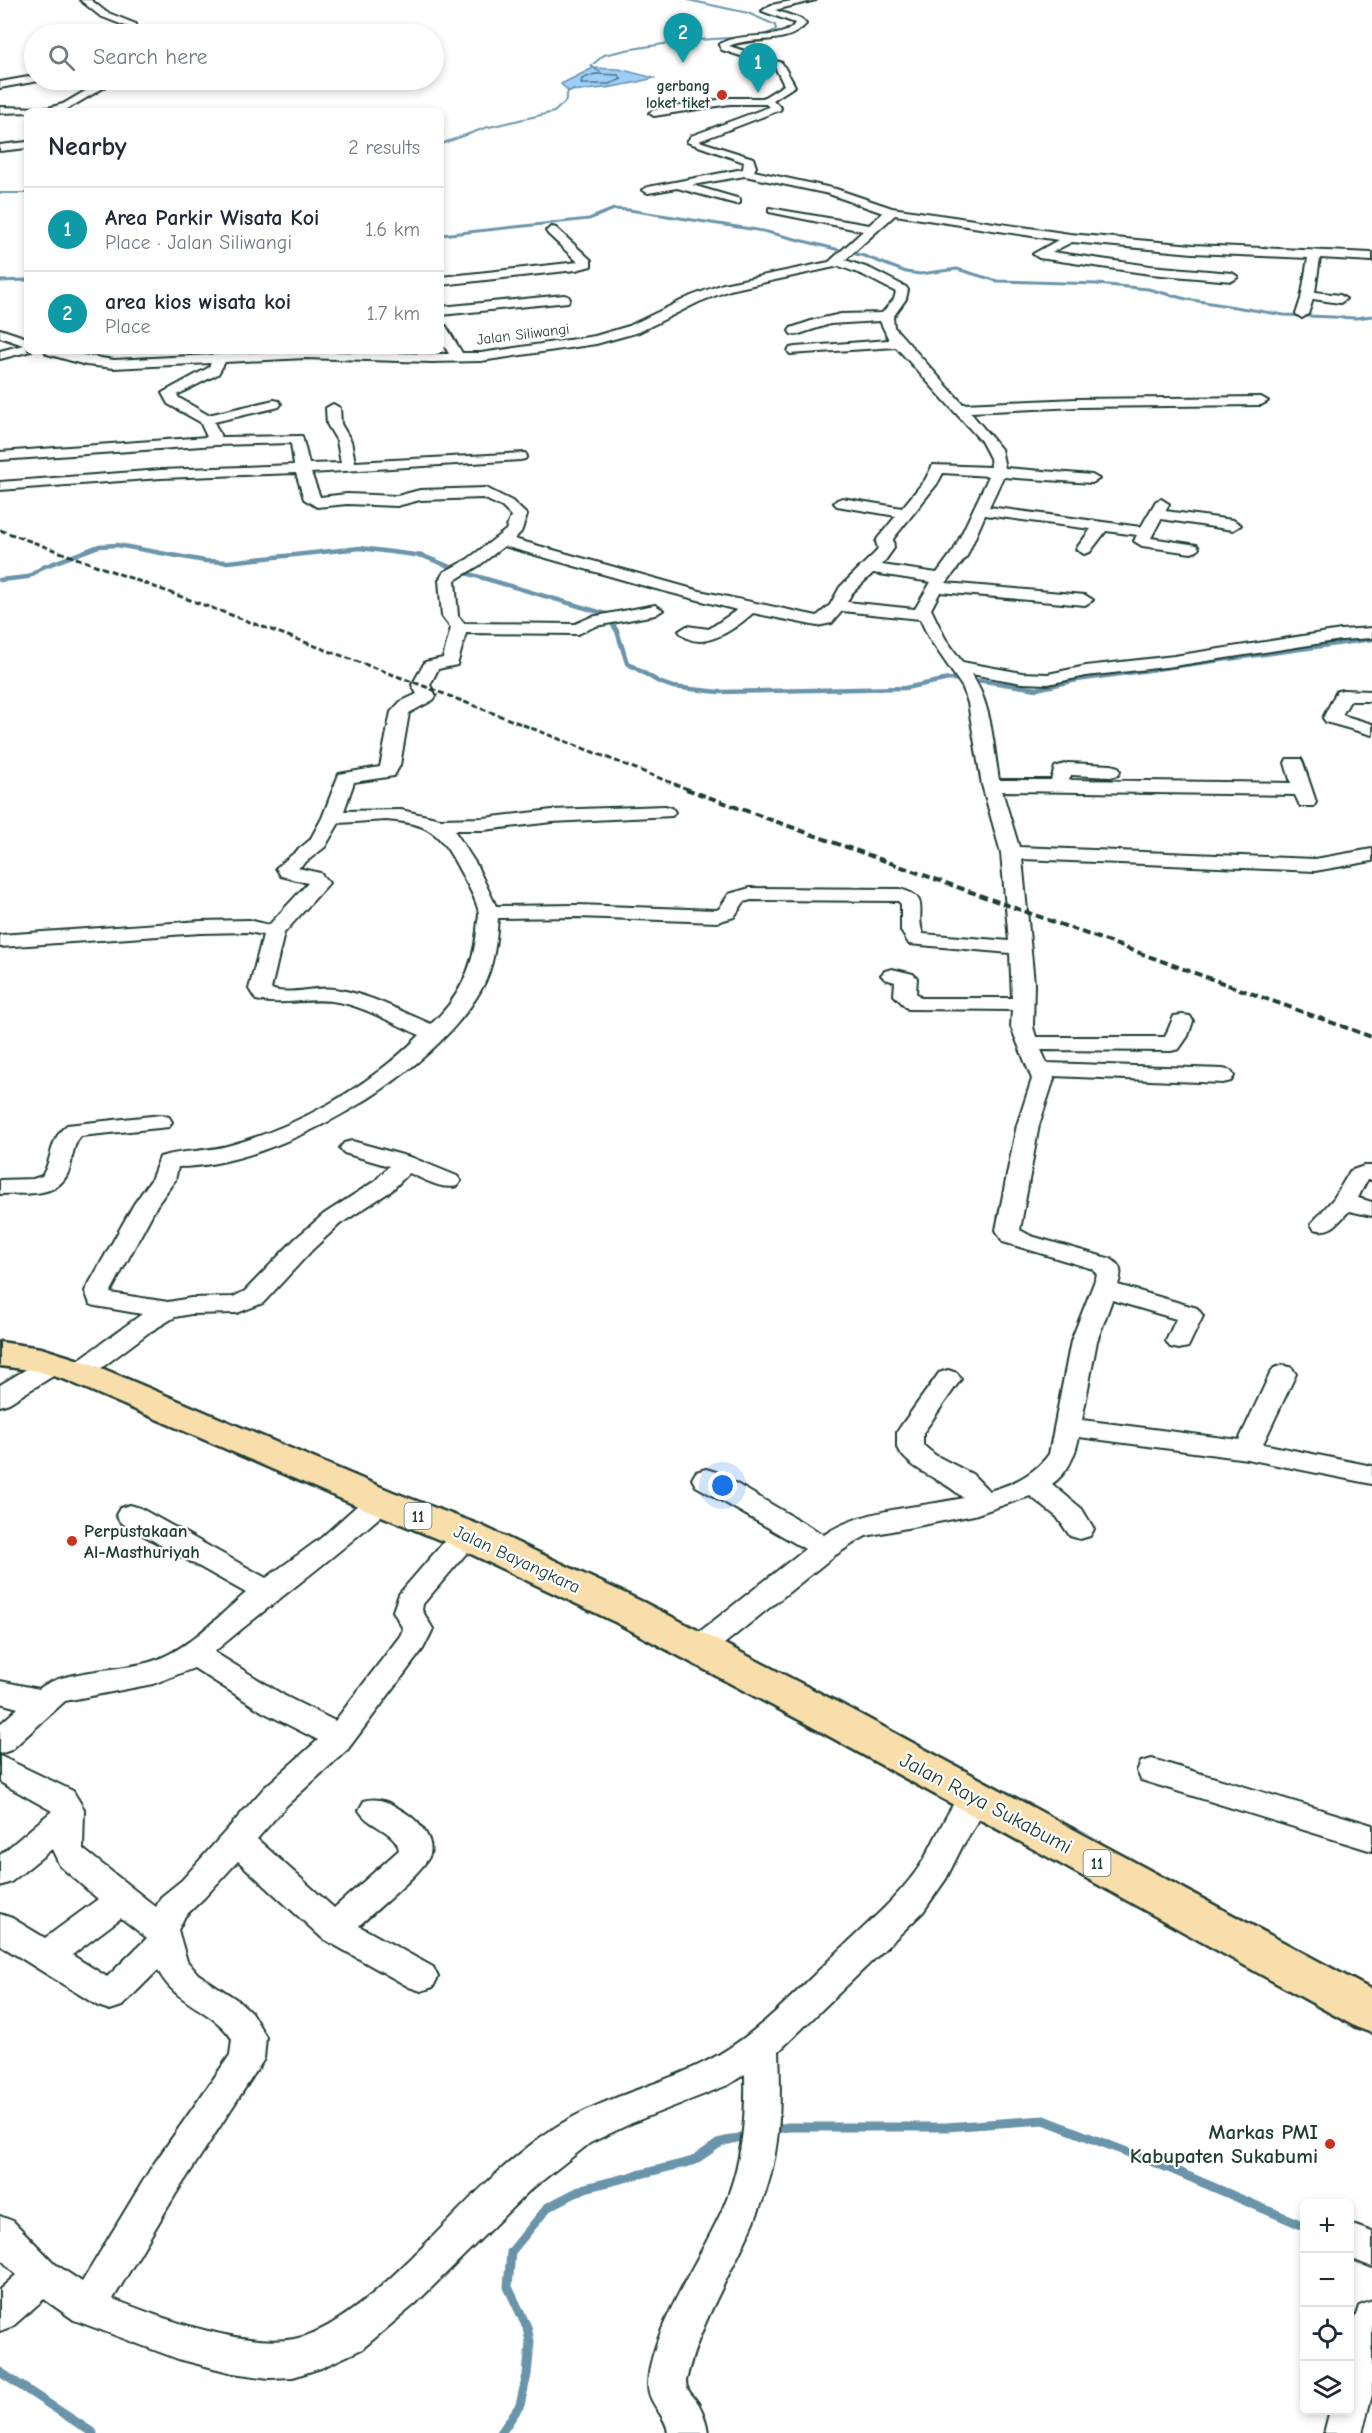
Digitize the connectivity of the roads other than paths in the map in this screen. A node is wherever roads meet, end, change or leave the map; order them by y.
1 (85, 0) edge
2 (811, 0) edge
3 (128, 24) edge
4 (24, 81) edge
5 (0, 85) edge
6 (95, 90) edge
7 (768, 101) junction
8 (61, 108) edge
9 (0, 110) edge
10 (24, 110) edge
11 (654, 113) dead end
12 (24, 145) edge
13 (0, 148) edge
14 (748, 172) junction
15 (675, 185) junction
16 (648, 189) dead end
17 (736, 201) dead end
18 (773, 210) dead end
19 (892, 211) junction
20 (870, 229) junction
21 (552, 231) dead end
22 (1070, 238) junction
23 (1143, 245) junction
24 (1243, 251) junction
25 (1315, 254) junction
26 (1372, 257) edge
27 (838, 262) junction
28 (1372, 264) edge
29 (1136, 268) junction
30 (1372, 273) edge
31 (444, 281) edge
32 (1308, 296) junction
33 (564, 299) dead end
34 (1340, 299) dead end
35 (444, 311) edge
36 (1302, 314) dead end
37 (887, 317) junction
38 (796, 331) dead end
39 (0, 333) edge
40 (444, 335) edge
41 (24, 341) edge
42 (899, 343) junction
43 (24, 349) edge
44 (795, 351) dead end
45 (64, 354) edge
46 (0, 355) edge
47 (458, 358) junction
48 (220, 360) junction
49 (1261, 401) dead end
50 (274, 404) dead end
51 (333, 408) dead end
52 (960, 408) junction
53 (206, 420) junction
54 (340, 435) junction
55 (297, 439) junction
56 (216, 441) junction
57 (0, 456) edge
58 (520, 456) dead end
59 (349, 466) junction
60 (302, 468) junction
61 (460, 470) junction
62 (998, 472) junction
63 (1092, 479) dead end
64 (0, 486) edge
65 (465, 495) junction
66 (842, 503) dead end
67 (980, 510) junction
68 (907, 513) junction
69 (1233, 525) dead end
70 (1102, 526) junction
71 (1146, 532) junction
72 (502, 540) junction
73 (1191, 548) dead end
74 (1084, 549) dead end
75 (872, 568) junction
76 (939, 583) junction
77 (675, 588) junction
78 (1085, 600) dead end
79 (838, 606) junction
80 (749, 608) junction
81 (925, 615) junction
82 (459, 628) junction
83 (687, 631) dead end
84 (1372, 633) edge
85 (958, 666) junction
86 (1372, 696) edge
87 (1372, 730) edge
88 (1301, 783) dead end
89 (991, 785) junction
90 (665, 812) dead end
91 (332, 818) junction
92 (439, 825) junction
93 (1011, 853) junction
94 (1372, 855) edge
95 (489, 912) junction
96 (274, 932) junction
97 (0, 941) edge
98 (1020, 949) junction
99 (892, 975) dead end
100 (1023, 1004) junction
101 (1182, 1021) dead end
102 (434, 1033) junction
103 (1026, 1043) junction
104 (1040, 1069) junction
105 (1223, 1076) dead end
106 (161, 1122) dead end
107 (352, 1148) dead end
108 (405, 1163) junction
109 (1372, 1173) edge
110 (449, 1180) dead end
111 (0, 1187) edge
112 (1344, 1202) junction
113 (1372, 1209) edge
114 (1323, 1224) dead end
115 (1103, 1289) junction
116 (168, 1310) junction
117 (1179, 1341) dead end
118 (0, 1353) edge
119 (67, 1368) junction
120 (1283, 1374) dead end
121 (948, 1379) dead end
122 (0, 1397) edge
123 (1068, 1427) junction
124 (1247, 1450) junction
125 (1372, 1475) edge
126 (706, 1479) dead end
127 (1034, 1485) junction
128 (380, 1501) junction
129 (984, 1502) junction
130 (130, 1515) dead end
131 (1080, 1529) dead end
132 (466, 1535) junction
133 (825, 1548) junction
134 (268, 1592) junction
135 (699, 1648) junction
136 (194, 1654) junction
137 (0, 1692) edge
138 (44, 1702) junction
139 (822, 1713) joint
140 (339, 1736) junction
141 (0, 1742) edge
142 (0, 1768) edge
143 (1152, 1771) dead end
144 (976, 1797) junction
145 (375, 1810) dead end
146 (68, 1818) junction
147 (1372, 1838) edge
148 (237, 1840) junction
149 (0, 1873) edge
150 (121, 1900) junction
151 (0, 1928) edge
152 (334, 1928) junction
153 (163, 1937) junction
154 (46, 1956) junction
155 (421, 1977) dead end
156 (1372, 2013) edge
157 (762, 2045) junction
158 (0, 2233) edge
159 (1354, 2243) edge
160 (1372, 2250) edge
161 (42, 2276) junction
162 (87, 2307) junction
163 (0, 2313) edge
164 (1372, 2319) edge
165 (1354, 2389) edge
166 (1347, 2415) edge
167 (688, 2433) edge
168 (1343, 2433) edge

1 - 3 street
2 - 7 street
4 - 5 street
6 - 8 street
7 - 11 street
7 - 14 street
9 - 10 street
12 - 13 street
14 - 15 street
14 - 19 street
15 - 16 street
15 - 17 street
18 - 20 street
19 - 20 street, Jalan Siliwangi
19 - 22 street
20 - 27 street, Jalan Siliwangi
21 - 31 street
22 - 23 street
22 - 29 street
23 - 24 street
23 - 29 street
24 - 25 street
24 - 29 street
25 - 26 street
25 - 32 street
27 - 37 street
27 - 47 street, Jalan Siliwangi
28 - 30 street
32 - 34 street
32 - 36 street
33 - 35 street
37 - 38 street
37 - 42 street
39 - 41 street
40 - 47 street
42 - 44 street
42 - 52 street
43 - 46 street
45 - 48 street, Jalan Siliwangi
47 - 48 street, Jalan Siliwangi
48 - 53 street
49 - 52 street
50 - 53 street
51 - 54 street
52 - 62 street
53 - 56 street
54 - 55 street
54 - 59 street
55 - 56 street
55 - 60 street
56 - 57 street
58 - 61 street
59 - 60 street
59 - 61 street
60 - 64 street
60 - 65 street
61 - 65 street
62 - 63 street
62 - 67 street
62 - 68 street
65 - 72 street
66 - 68 street
67 - 70 street
67 - 76 street
68 - 75 street
69 - 71 street
70 - 71 street
70 - 74 street
71 - 73 street
72 - 77 street
72 - 82 street
75 - 76 street
75 - 79 street
76 - 78 street
76 - 81 street
77 - 80 street
77 - 82 street
79 - 80 street
79 - 81 street
80 - 83 street
81 - 85 street
82 - 91 street
84 - 85 street
85 - 89 street
86 - 87 street
88 - 89 street
89 - 93 street
90 - 92 street
91 - 92 street
91 - 96 street
92 - 95 street
93 - 94 street
93 - 98 street
95 - 98 street
95 - 102 street
96 - 97 street
96 - 102 street
98 - 100 street
99 - 100 street
100 - 103 street
101 - 103 street
102 - 116 street
103 - 104 street
104 - 105 street
104 - 115 street
106 - 111 street
107 - 108 street
108 - 110 street
108 - 116 street
109 - 112 street
112 - 113 street
112 - 114 street
115 - 117 street
115 - 123 street
116 - 119 street
118 - 119 highway, Jalan Bayangkara / 11
119 - 122 street
119 - 128 highway, Jalan Bayangkara / 11
120 - 124 street
121 - 129 street
123 - 124 street
123 - 127 street
124 - 125 street
126 - 133 street
127 - 129 street
127 - 131 street
128 - 132 highway, Jalan Bayangkara / 11
128 - 134 street
129 - 133 street
130 - 134 street
132 - 135 highway, Jalan Bayangkara / 11
132 - 140 street
133 - 135 street
134 - 136 street
135 - 139 highway, Jalan Bayangkara / 11
136 - 138 street
136 - 140 street
137 - 138 street
138 - 141 street
139 - 144 highway, Jalan Raya Sukabumi / 11
140 - 148 street
142 - 146 street
143 - 147 street
144 - 156 highway, Jalan Raya Sukabumi / 11
144 - 157 street
145 - 152 street
146 - 149 street
146 - 150 street
148 - 152 street
148 - 153 street
150 - 153 street
150 - 154 street
151 - 154 street
152 - 155 street
153 - 154 street
153 - 162 street
157 - 162 street
157 - 167 street
158 - 161 street
159 - 160 street
161 - 162 street
161 - 163 street
164 - 165 street
166 - 168 street

